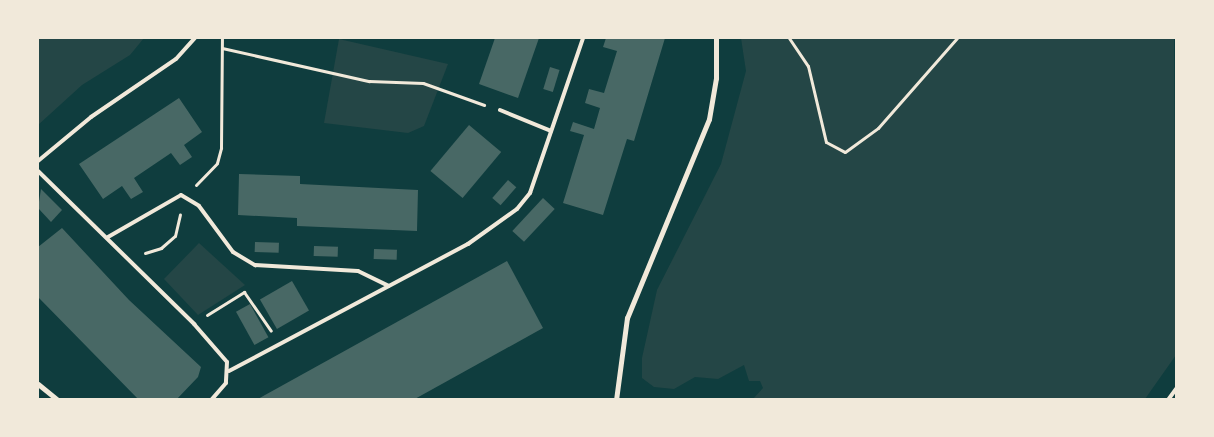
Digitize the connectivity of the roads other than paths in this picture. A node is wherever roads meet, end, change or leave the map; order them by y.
1 (196, 38) edge
2 (583, 38) edge
3 (716, 38) edge
4 (500, 110) dead end
5 (551, 131) junction
6 (38, 161) edge
7 (38, 171) edge
8 (108, 238) junction
9 (389, 286) junction
10 (229, 371) junction
11 (38, 384) edge
12 (1176, 389) edge
13 (58, 400) edge
14 (211, 400) edge
15 (616, 400) edge
16 (1168, 400) edge

1 - 6 lane
2 - 5 lane
3 - 15 street
4 - 5 lane
5 - 9 lane
7 - 8 lane
8 - 9 lane
8 - 10 lane
9 - 10 lane
10 - 14 lane
11 - 13 street
12 - 16 lane

